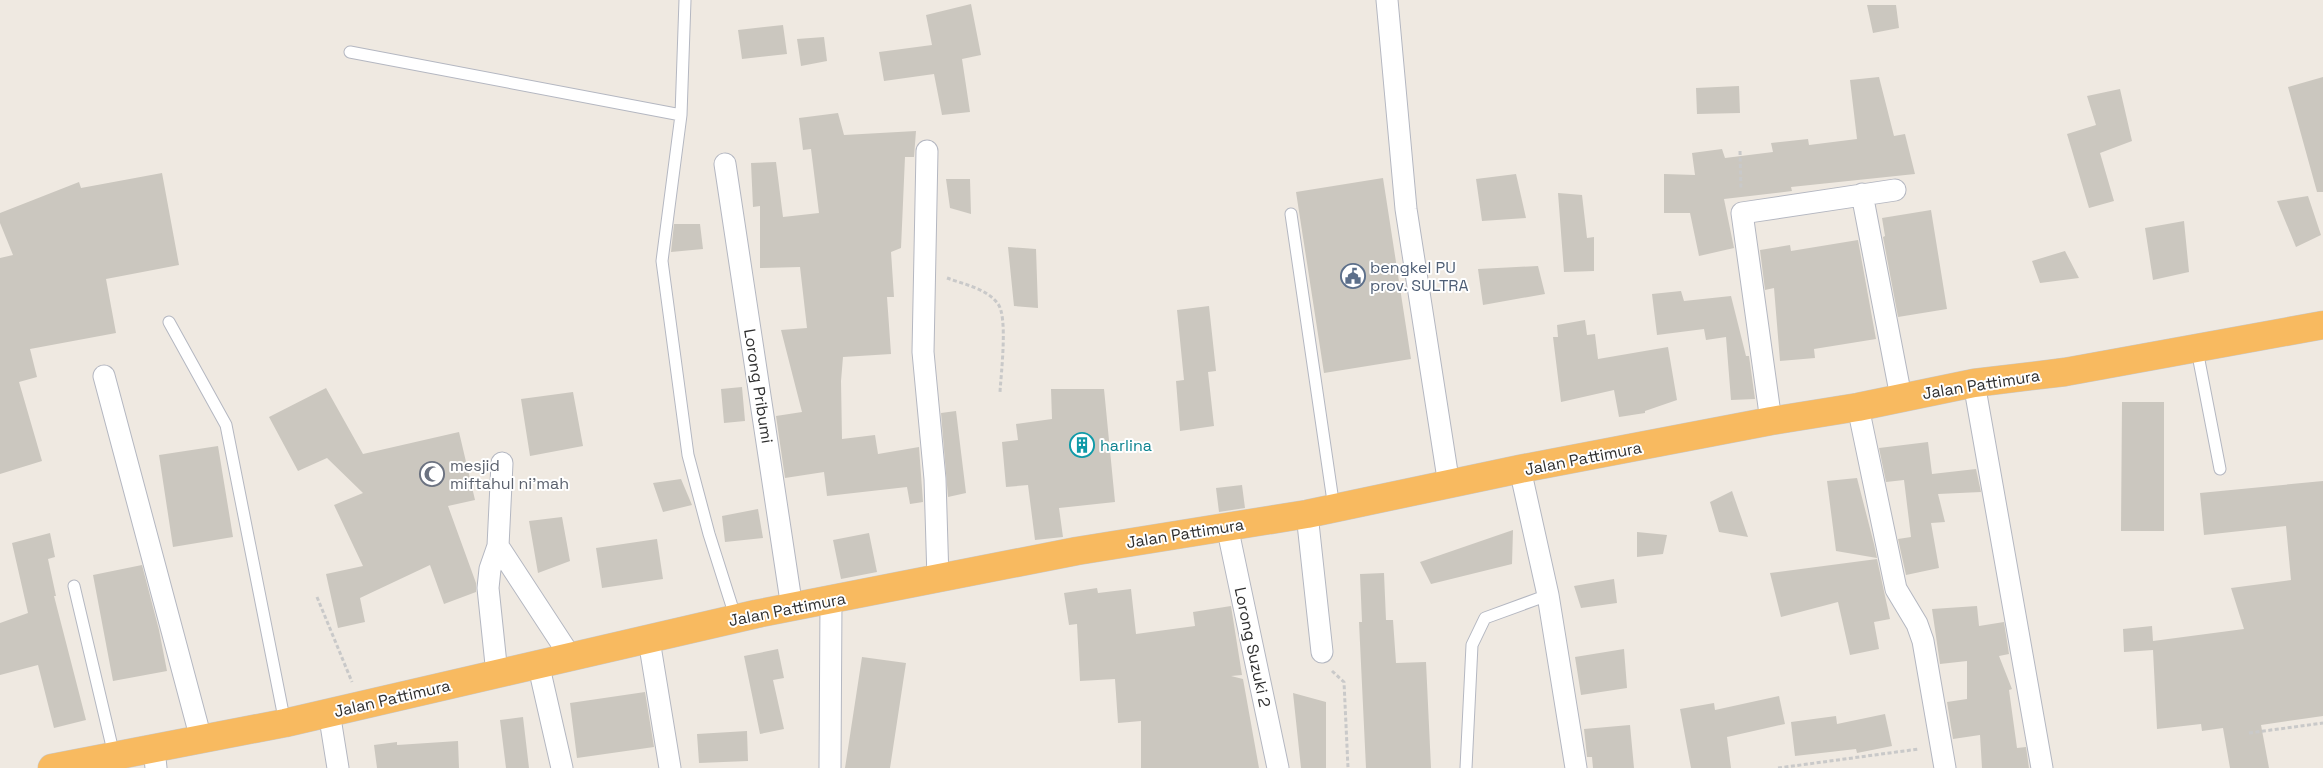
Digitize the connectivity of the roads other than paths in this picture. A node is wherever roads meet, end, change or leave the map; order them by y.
1 (684, 0) edge
2 (1387, 0) edge
3 (350, 52) dead end
4 (681, 115) junction
5 (927, 151) dead end
6 (725, 164) dead end
7 (1895, 190) dead end
8 (1862, 194) junction
9 (1291, 214) dead end
10 (169, 322) dead end
11 (2323, 325) edge
12 (2197, 350) junction
13 (104, 376) dead end
14 (1974, 383) junction
15 (1901, 397) junction
16 (1858, 407) junction
17 (1771, 421) junction
18 (502, 463) dead end
19 (2220, 468) dead end
20 (1520, 469) junction
21 (1449, 485) junction
22 (1334, 508) junction
23 (1307, 514) junction
24 (1227, 526) junction
25 (498, 546) junction
26 (938, 579) junction
27 (74, 586) dead end
28 (1548, 595) junction
29 (831, 600) junction
30 (792, 608) junction
31 (736, 619) junction
32 (649, 640) junction
33 (1322, 652) dead end
34 (570, 656) junction
35 (538, 663) junction
36 (497, 674) junction
37 (330, 712) junction
38 (285, 724) junction
39 (201, 739) junction
40 (114, 755) junction
41 (155, 758) edge
42 (52, 768) edge
43 (338, 768) edge
44 (562, 768) edge
45 (670, 768) edge
46 (830, 768) edge
47 (1278, 768) edge
48 (1466, 768) edge
49 (1576, 768) edge
50 (1946, 768) edge
51 (2042, 768) edge

1 - 4 lane
2 - 21 street
3 - 4 lane
4 - 31 lane
5 - 26 street
6 - 30 street, Lorong Pribumi
7 - 8 street
8 - 15 street
8 - 17 street
9 - 22 lane
10 - 38 lane
11 - 12 highway, Jalan Pattimura
12 - 14 highway, Jalan Pattimura
12 - 19 lane
13 - 39 street
14 - 15 highway, Jalan Pattimura
14 - 51 street
15 - 16 highway, Jalan Pattimura
16 - 17 highway, Jalan Pattimura
16 - 50 street
17 - 20 highway, Jalan Pattimura
18 - 25 street
20 - 21 highway, Jalan Pattimura
20 - 28 street
21 - 22 highway, Jalan Pattimura
22 - 23 highway, Jalan Pattimura
23 - 24 highway, Jalan Pattimura
23 - 33 street
24 - 26 highway, Jalan Pattimura
24 - 47 street, Lorong Suzuki 2
25 - 34 street
25 - 36 street
26 - 29 highway, Jalan Pattimura
27 - 40 lane
28 - 48 lane
28 - 49 street
29 - 30 highway, Jalan Pattimura
29 - 46 street
30 - 31 highway, Jalan Pattimura
31 - 32 highway, Jalan Pattimura
32 - 34 highway, Jalan Pattimura
32 - 45 street
34 - 35 highway, Jalan Pattimura
35 - 36 highway, Jalan Pattimura
35 - 44 street
36 - 37 highway, Jalan Pattimura
37 - 38 highway, Jalan Pattimura
37 - 43 street
38 - 39 highway, Jalan Pattimura
39 - 41 highway, Jalan Pattimura
40 - 41 highway, Jalan Pattimura
40 - 42 highway, Jalan Pattimura

